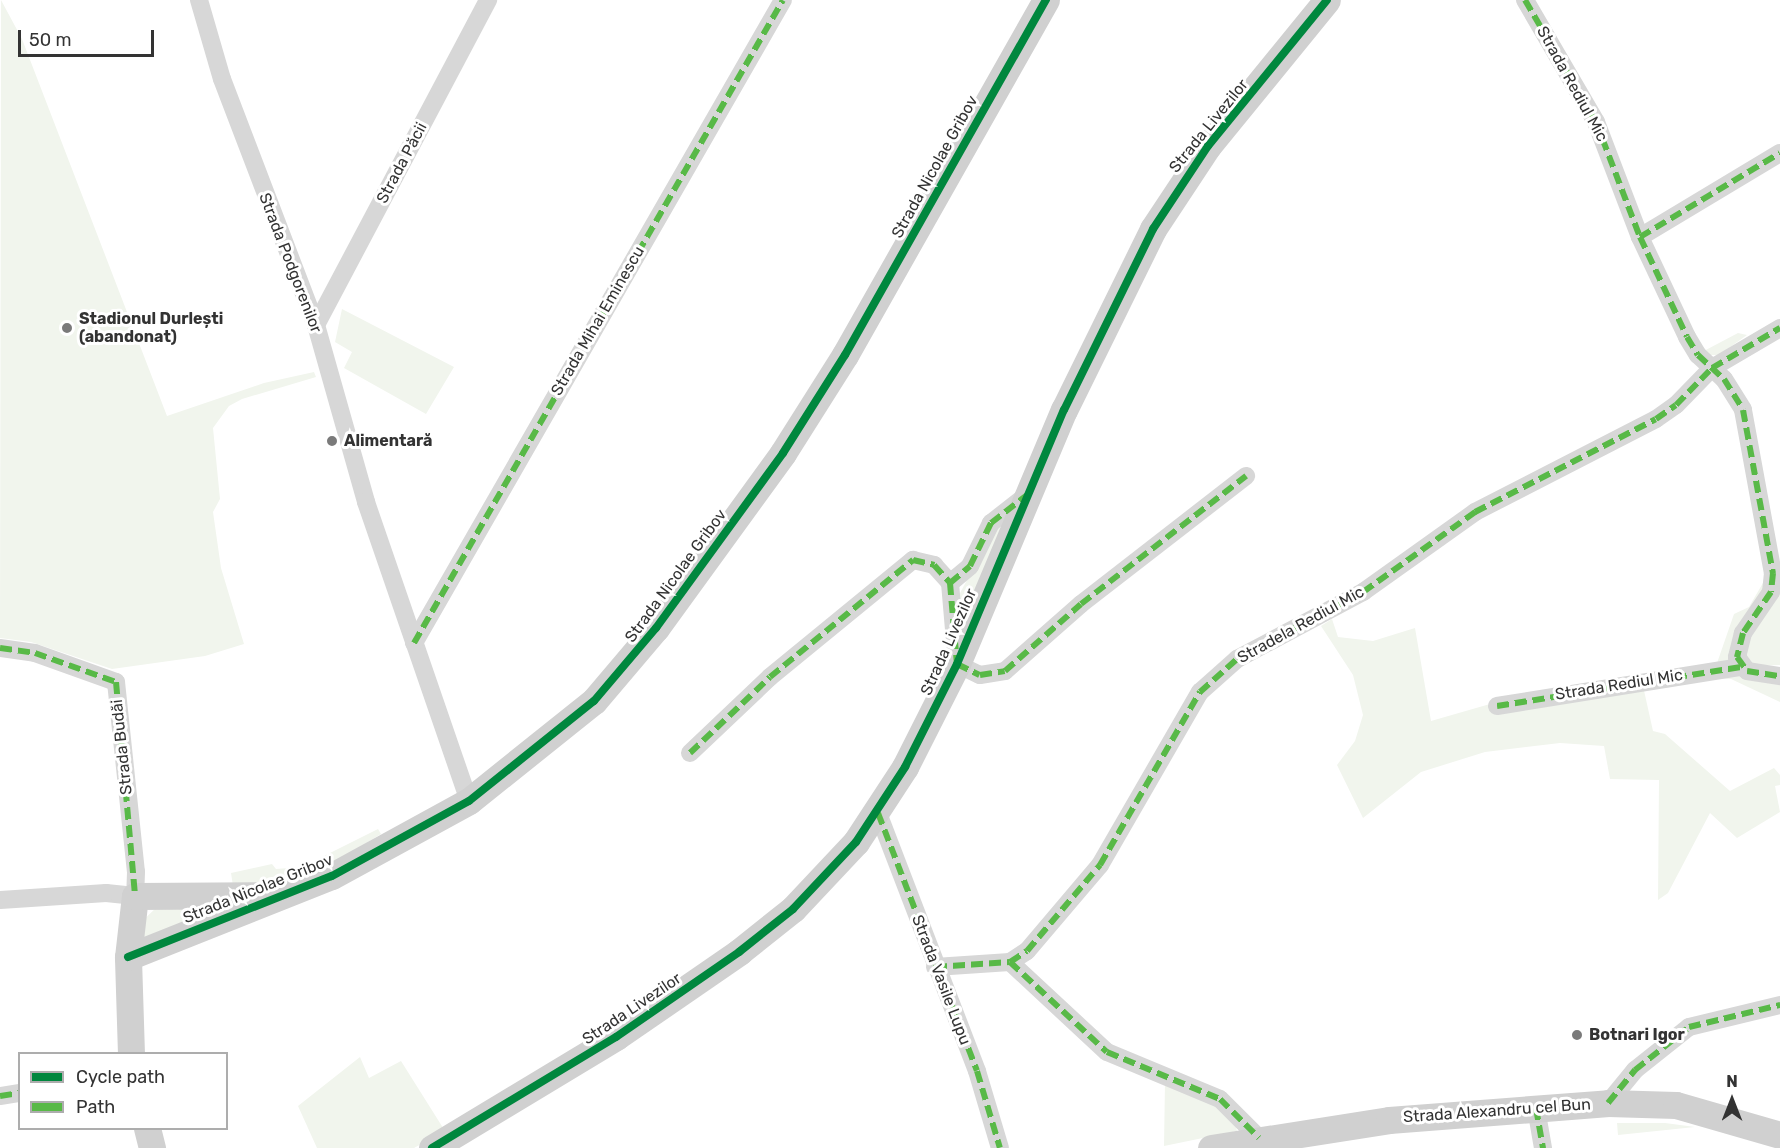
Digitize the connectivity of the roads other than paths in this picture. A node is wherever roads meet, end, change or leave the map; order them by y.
1 (199, 0) edge
2 (488, 0) edge
3 (783, 0) edge
4 (1046, 0) edge
5 (1327, 0) edge
6 (1525, 0) edge
7 (1780, 153) edge
8 (1640, 237) junction
9 (316, 325) junction
10 (1780, 328) edge
11 (1712, 368) junction
12 (1246, 476) dead end
13 (1027, 495) junction
14 (950, 583) junction
15 (414, 644) junction
16 (0, 648) edge
17 (957, 664) junction
18 (1741, 667) junction
19 (1780, 676) edge
20 (1497, 706) dead end
21 (690, 753) dead end
22 (469, 801) junction
23 (878, 813) junction
24 (135, 896) junction
25 (288, 896) junction
26 (0, 900) edge
27 (128, 957) junction
28 (1010, 962) junction
29 (935, 967) junction
30 (1780, 1005) edge
31 (132, 1052) edge
32 (18, 1093) edge
33 (0, 1096) edge
34 (1608, 1103) junction
35 (1536, 1108) junction
36 (148, 1130) edge
37 (1780, 1135) edge
38 (1258, 1138) junction
39 (152, 1148) edge
40 (432, 1148) edge
41 (1000, 1148) edge
42 (1211, 1148) edge
43 (1543, 1148) edge

1 - 9 street, Strada Podgorenilor
2 - 9 street, Strada Păcii
3 - 15 street, Strada Mihai Eminescu
4 - 22 street, Strada Nicolae Gribov
5 - 13 street, Strada Livezilor
6 - 8 street, Strada Rediul Mic
7 - 8 street
8 - 11 street, Strada Rediul Mic
9 - 15 street, Strada Podgorenilor
10 - 11 street, Stradela Rediul Mic
11 - 18 street, Strada Rediul Mic
11 - 28 street, Stradela Rediul Mic
12 - 17 street, Strada Livezilor
13 - 14 street, Strada Livezilor
13 - 17 street, Strada Livezilor
14 - 17 street, Strada Livezilor
14 - 21 street, Strada Livezilor
15 - 22 street, Strada Podgorenilor
16 - 24 street, Strada Budăi
17 - 23 street, Strada Livezilor
18 - 19 street, Strada Rediul Mic
18 - 20 street, Strada Rediul Mic
22 - 25 street, Strada Nicolae Gribov
23 - 29 street, Strada Vasile Lupu
23 - 40 street, Strada Livezilor
24 - 25 street, Strada Nicolae Gribov
24 - 26 street
24 - 27 street
25 - 27 street, Strada Nicolae Gribov
27 - 31 street
28 - 29 street
28 - 38 street
29 - 41 street, Strada Vasile Lupu
30 - 34 street
32 - 33 street
34 - 35 street, Strada Alexandru cel Bun
34 - 37 street, Strada Alexandru cel Bun
35 - 38 street, Strada Alexandru cel Bun
35 - 43 street
36 - 39 street
38 - 42 street, Strada Alexandru cel Bun

